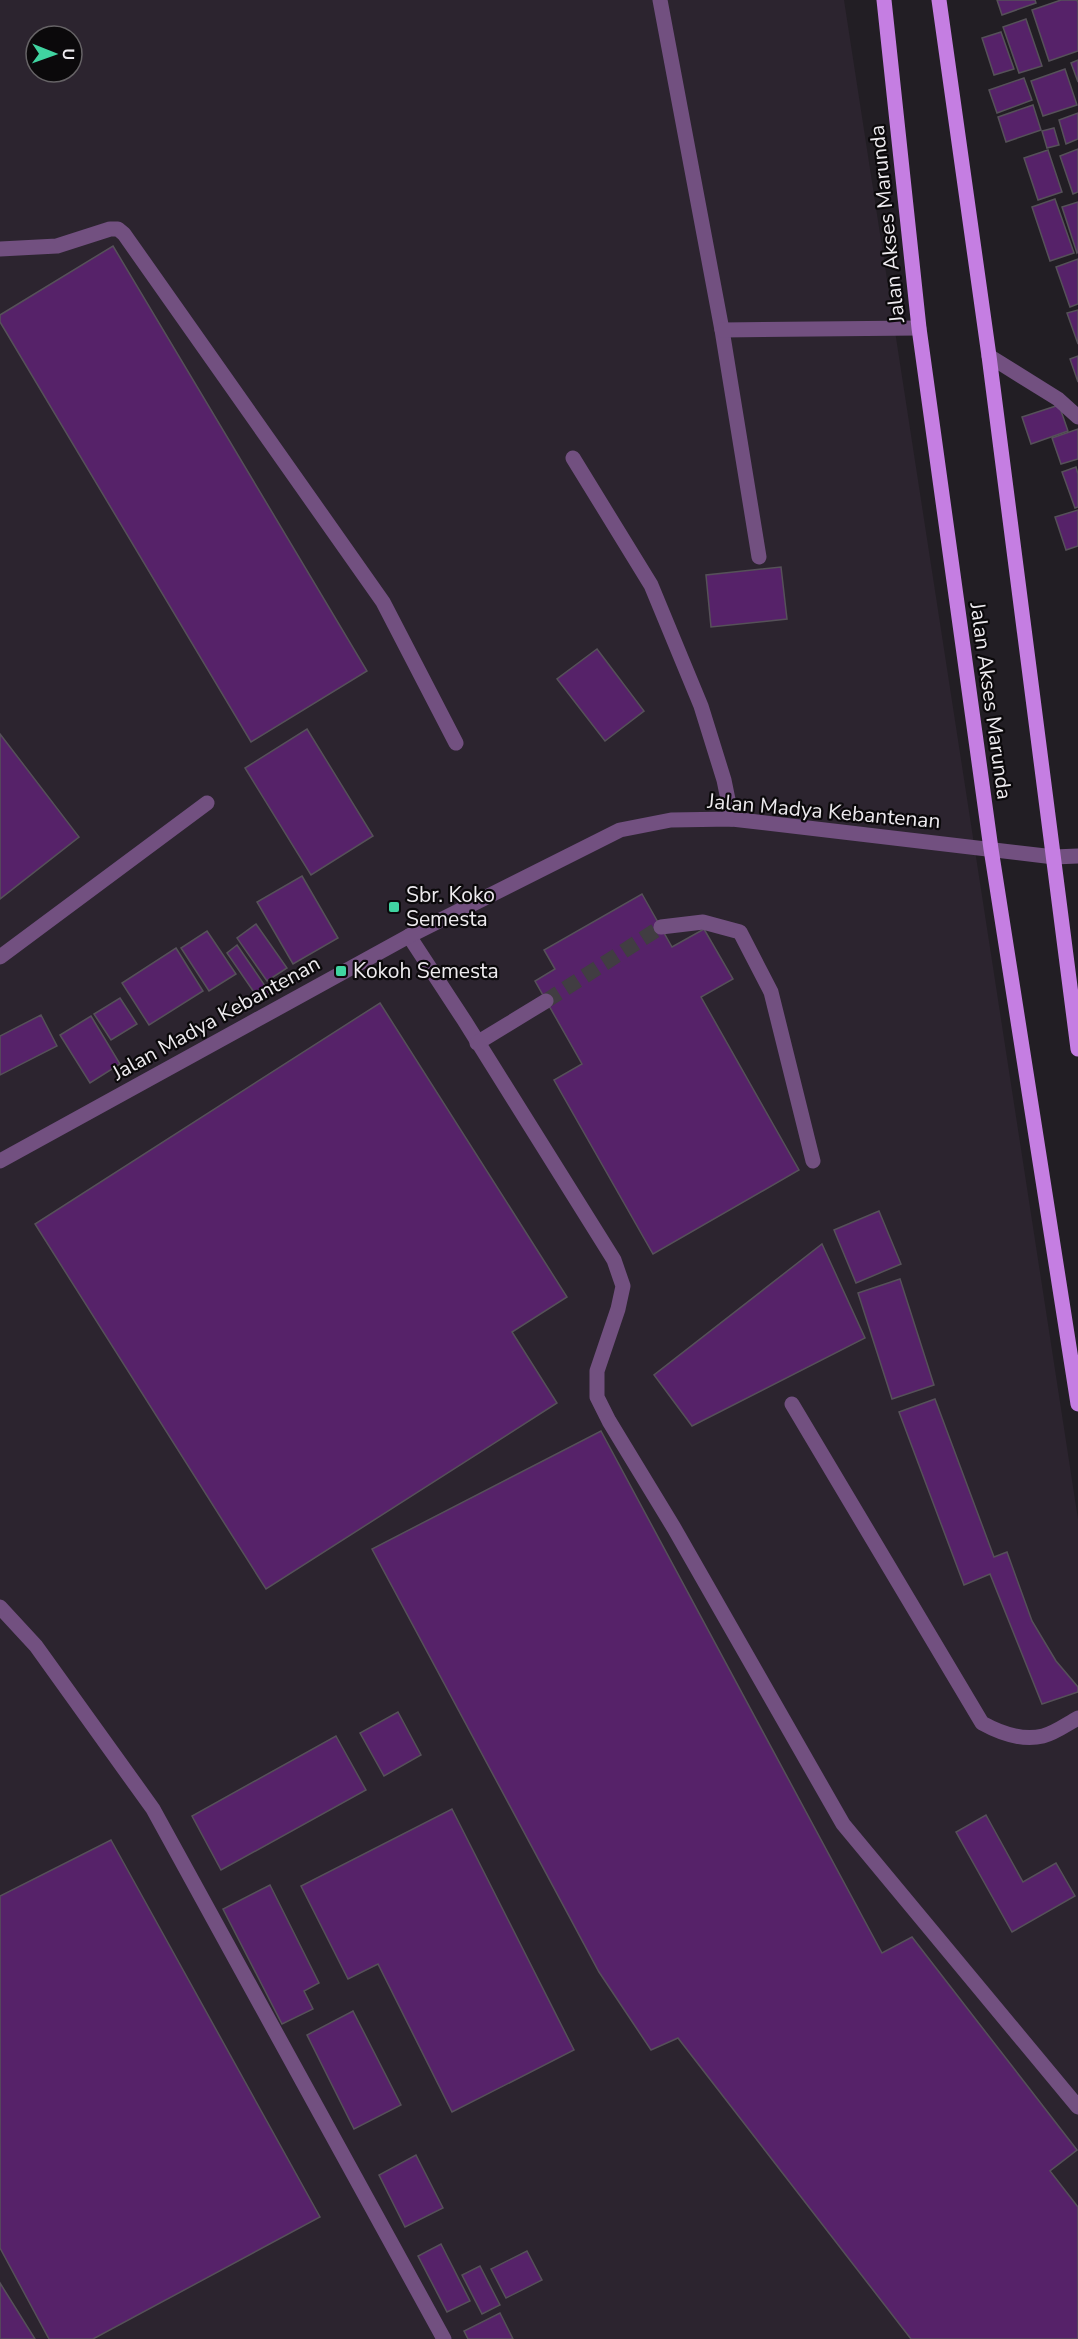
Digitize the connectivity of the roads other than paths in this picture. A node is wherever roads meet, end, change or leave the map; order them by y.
1 (660, 0) edge
2 (884, 0) edge
3 (939, 0) edge
4 (0, 249) edge
5 (919, 328) junction
6 (722, 330) junction
7 (989, 356) junction
8 (1078, 417) edge
9 (573, 458) dead end
10 (759, 556) dead end
11 (456, 743) dead end
12 (207, 803) dead end
13 (732, 819) junction
14 (991, 849) junction
15 (1078, 856) edge
16 (1054, 857) junction
17 (661, 927) tunnel mouth
18 (409, 936) junction
19 (0, 957) edge
20 (546, 1001) tunnel mouth
21 (477, 1043) junction
22 (1078, 1049) edge
23 (0, 1161) edge
24 (813, 1161) dead end
25 (792, 1404) dead end
26 (1078, 1404) edge
27 (0, 1607) edge
28 (1078, 1718) edge
29 (1078, 2107) edge
30 (444, 2339) edge

1 - 6 street
2 - 5 main road, Jalan Akses Marunda
3 - 7 main road, Jalan Akses Marunda
4 - 11 street
5 - 6 street
5 - 14 main road, Jalan Akses Marunda
6 - 10 street
7 - 8 street
7 - 16 main road, Jalan Akses Marunda
9 - 13 street
12 - 19 street
13 - 14 street, Jalan Madya Kebantenan
13 - 18 street, Jalan Madya Kebantenan
14 - 16 street, Jalan Madya Kebantenan
14 - 26 main road, Jalan Akses Marunda
15 - 16 street, Jalan Madya Kebantenan
16 - 22 main road, Jalan Akses Marunda
17 - 24 street
18 - 21 street
18 - 23 street, Jalan Madya Kebantenan
20 - 21 street
21 - 29 street
25 - 28 street
27 - 30 street

